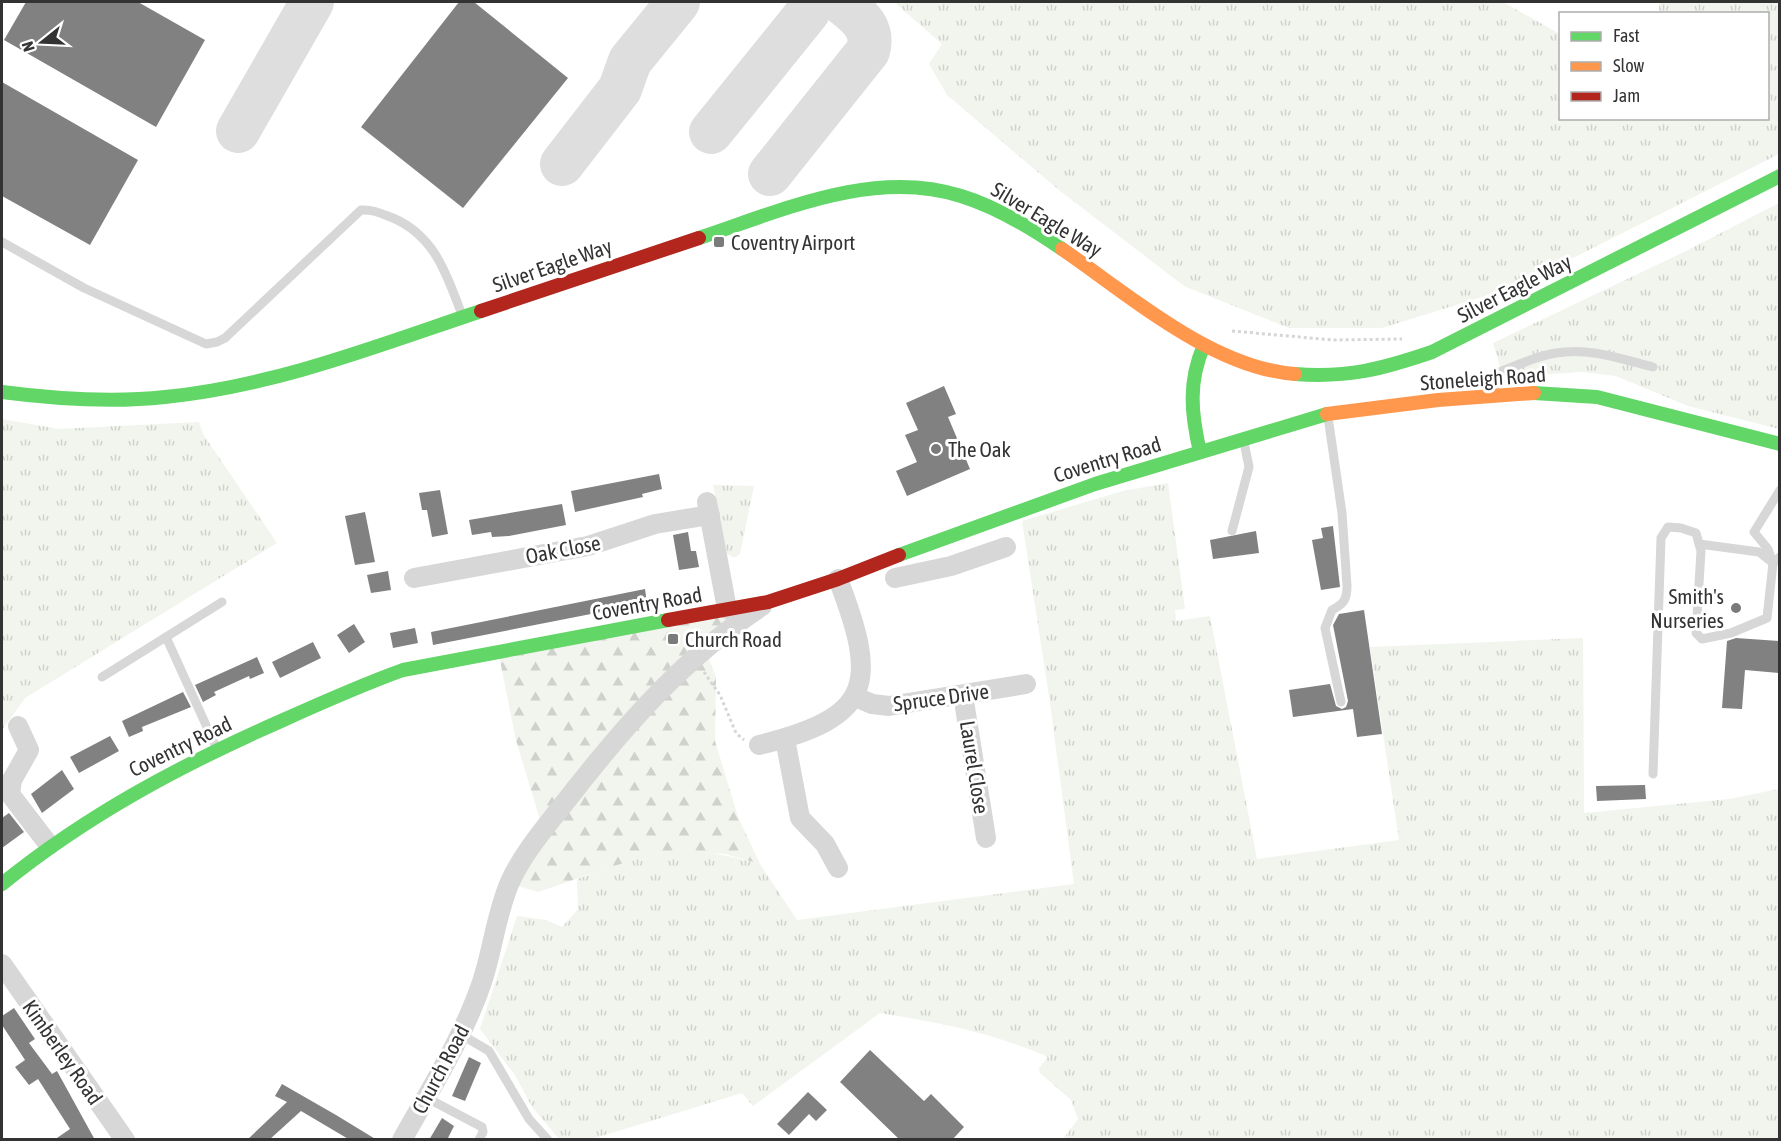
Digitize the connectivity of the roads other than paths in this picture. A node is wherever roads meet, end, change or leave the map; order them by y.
1 (1779, 176) edge
2 (2, 242) edge
3 (463, 317) junction
4 (1204, 345) junction
5 (1653, 367) dead end
6 (2, 392) edge
7 (1495, 395) junction
8 (1328, 414) junction
9 (1243, 439) junction
10 (1779, 444) edge
11 (1200, 452) junction
12 (1779, 490) edge
13 (959, 531) junction
14 (1232, 531) dead end
15 (1699, 544) junction
16 (1006, 547) dead end
17 (966, 559) junction
18 (1776, 560) edge
19 (414, 578) dead end
20 (895, 578) dead end
21 (838, 579) junction
22 (222, 602) dead end
23 (768, 602) junction
24 (727, 609) junction
25 (166, 637) junction
26 (102, 677) dead end
27 (1026, 684) dead end
28 (963, 695) junction
29 (856, 697) junction
30 (1341, 702) dead end
31 (18, 726) dead end
32 (784, 739) junction
33 (759, 745) road end
34 (218, 751) junction
35 (1653, 774) dead end
36 (986, 838) dead end
37 (49, 845) junction
38 (838, 868) dead end
39 (2, 885) edge
40 (2, 964) edge
41 (460, 1034) junction
42 (427, 1098) junction
43 (125, 1140) edge
44 (402, 1140) edge
45 (478, 1140) edge
46 (548, 1140) edge

1 - 4 street, Silver Eagle Way
2 - 3 lane
3 - 4 street, Silver Eagle Way
3 - 6 street, Silver Eagle Way
4 - 11 street
5 - 7 lane
7 - 8 street, Stoneleigh Road
7 - 10 street, Stoneleigh Road
8 - 9 street, Coventry Road
8 - 30 lane
9 - 11 street, Coventry Road
9 - 14 lane
11 - 13 street, Coventry Road
12 - 18 lane
13 - 17 street
13 - 21 street, Coventry Road
15 - 18 lane
15 - 18 lane
15 - 35 lane
16 - 17 street
17 - 20 street
19 - 24 street, Oak Close
21 - 23 street, Coventry Road
21 - 29 street
22 - 25 lane
23 - 24 street, Coventry Road
23 - 41 street, Church Road
24 - 34 street, Coventry Road
25 - 26 lane
25 - 34 lane
27 - 28 street, Spruce Drive
28 - 29 street, Spruce Drive
28 - 36 street, Laurel Close
29 - 32 street
31 - 37 street
32 - 33 street
32 - 38 street
34 - 37 street, Coventry Road
37 - 39 street, Coventry Road
40 - 43 street, Kimberley Road
41 - 42 street, Church Road
41 - 46 lane
42 - 44 street, Church Road
42 - 45 lane

